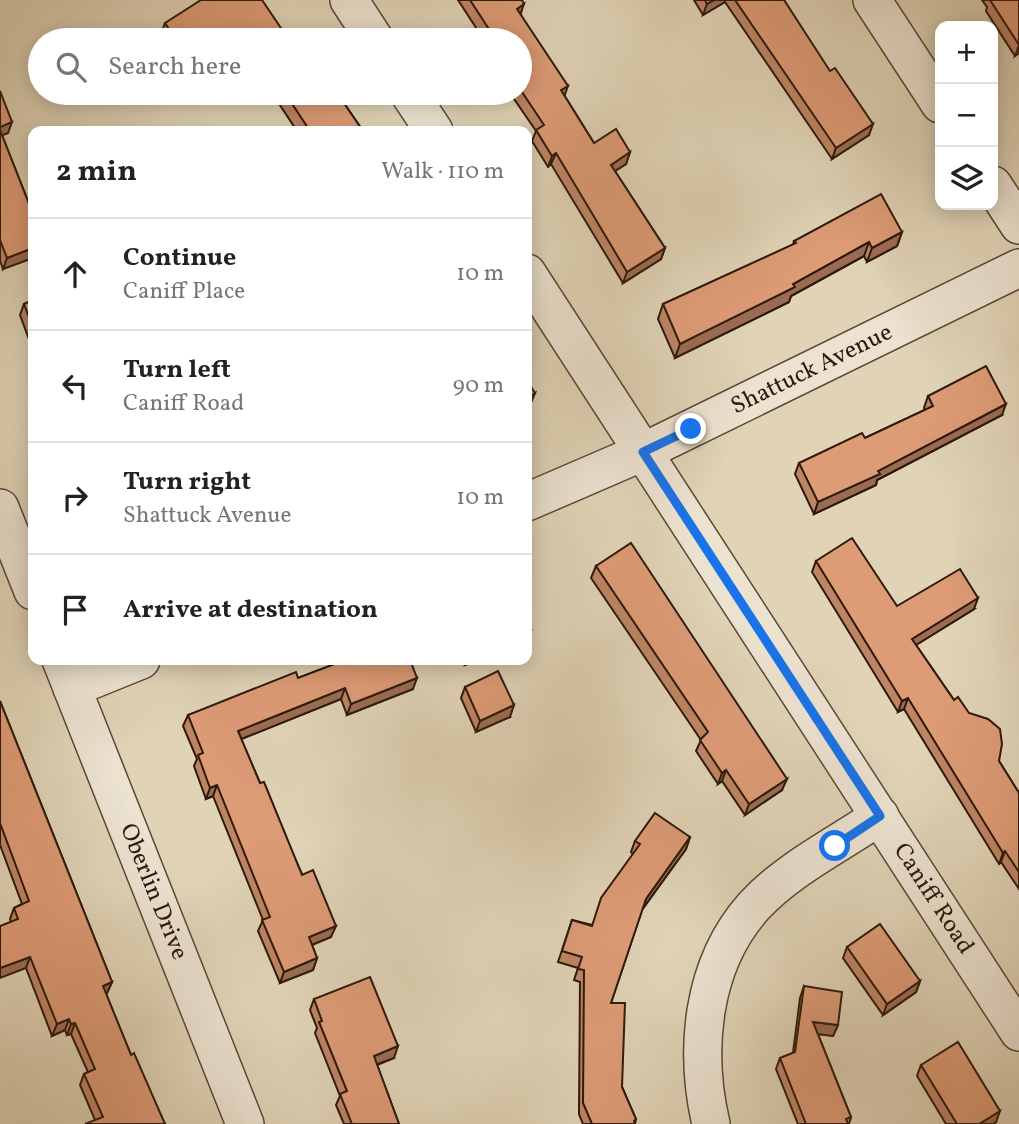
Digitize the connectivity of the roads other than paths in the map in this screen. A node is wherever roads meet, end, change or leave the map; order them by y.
1 (349, 0) edge
2 (872, 0) edge
3 (366, 28) edge
4 (935, 96) edge
5 (417, 105) edge
6 (431, 126) edge
7 (998, 193) edge
8 (1019, 225) edge
9 (1019, 268) edge
10 (532, 281) edge
11 (643, 452) junction
12 (532, 500) edge
13 (0, 508) edge
14 (28, 578) edge
15 (114, 665) edge
16 (66, 674) edge
17 (880, 816) junction
18 (1019, 1032) edge
19 (245, 1124) edge
20 (711, 1124) edge

1 - 3 street
2 - 4 street
5 - 6 street
7 - 8 street
9 - 11 street, Shattuck Avenue
10 - 11 street, Caniff Road
11 - 12 street, Shattuck Avenue
11 - 17 street, Caniff Road
13 - 14 street
15 - 16 street
16 - 19 street, Oberlin Drive
17 - 18 street, Caniff Road
17 - 20 street

